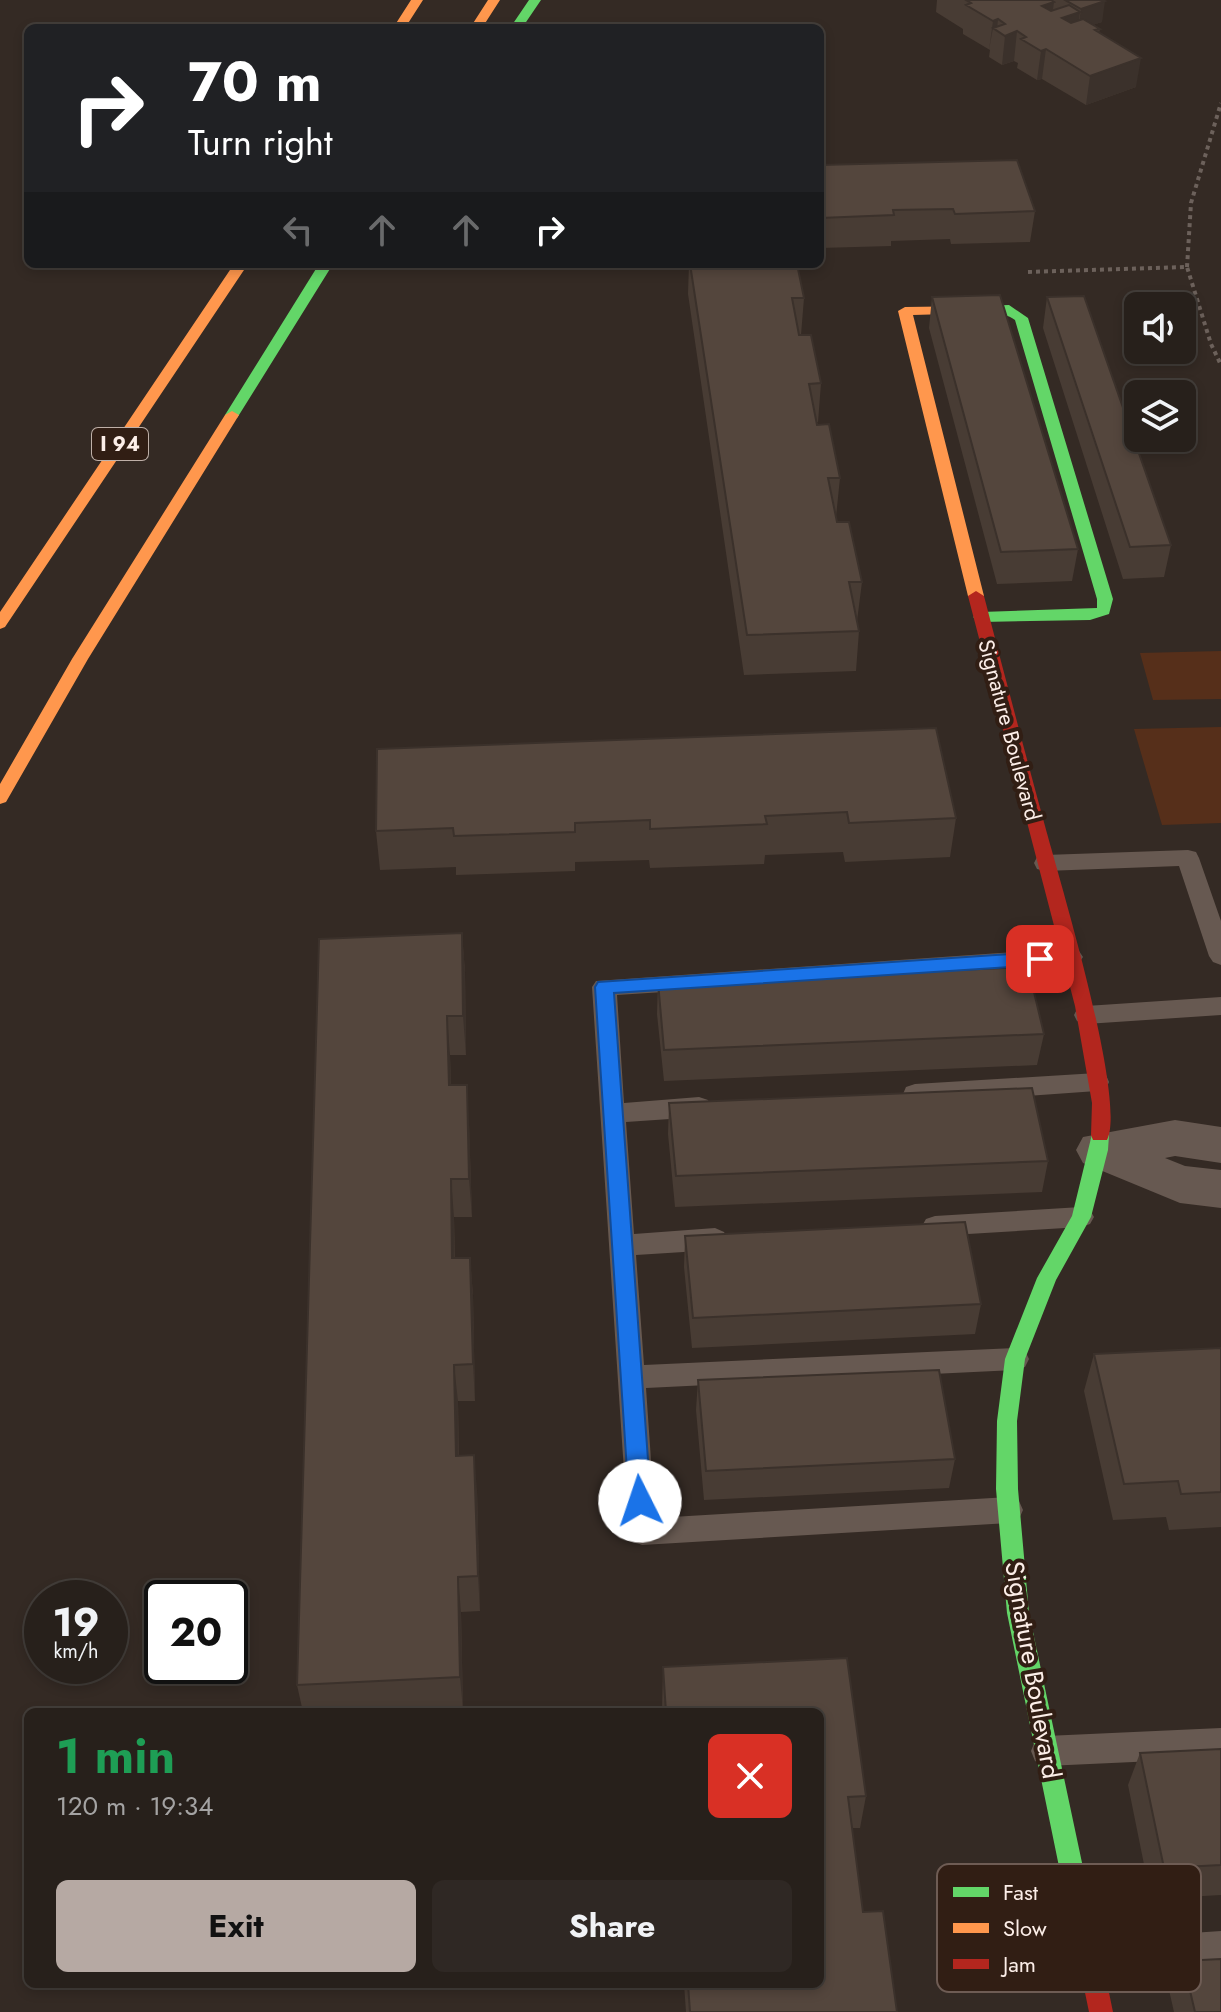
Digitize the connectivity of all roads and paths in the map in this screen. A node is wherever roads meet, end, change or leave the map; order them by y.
1 (417, 0) edge
2 (494, 0) edge
3 (535, 0) edge
4 (402, 24) edge
5 (479, 24) edge
6 (519, 24) edge
7 (1221, 103) edge
8 (1187, 267) junction
9 (238, 268) edge
10 (324, 268) edge
11 (1022, 272) dead end
12 (1221, 365) edge
13 (981, 617) junction
14 (0, 624) edge
15 (0, 798) edge
16 (1045, 863) junction
17 (1221, 956) edge
18 (1071, 957) junction
19 (1221, 1006) edge
20 (1086, 1015) junction
21 (1097, 1082) junction
22 (894, 1095) edge
23 (722, 1106) edge
24 (613, 1113) junction
25 (1221, 1145) edge
26 (1099, 1150) junction
27 (1221, 1189) edge
28 (1081, 1217) junction
29 (907, 1228) edge
30 (733, 1238) edge
31 (622, 1245) junction
32 (1015, 1359) junction
33 (631, 1377) junction
34 (1009, 1510) junction
35 (1221, 1743) edge
36 (1046, 1751) junction
37 (1070, 1864) edge
38 (1221, 1947) edge
39 (1201, 1948) edge
40 (1097, 1992) edge
41 (1101, 2012) edge

1 - 4 main road
2 - 5 main road
3 - 6 main road
7 - 8 path
8 - 11 path
8 - 12 path
9 - 14 main road, I 94
10 - 15 main road
13 - 13 main road, Signature Boulevard
13 - 16 main road, Signature Boulevard
16 - 17 lane
16 - 18 main road, Signature Boulevard
18 - 20 main road, Signature Boulevard
18 - 24 lane
19 - 20 lane
20 - 21 main road, Signature Boulevard
21 - 22 lane
21 - 26 main road, Signature Boulevard
23 - 24 lane
24 - 31 lane
25 - 26 street
26 - 27 street
26 - 28 main road, Signature Boulevard
28 - 29 lane
28 - 32 main road, Signature Boulevard
30 - 31 lane
31 - 33 lane
32 - 33 lane
32 - 34 main road, Signature Boulevard
33 - 34 lane
34 - 36 main road, Signature Boulevard
35 - 36 lane
36 - 37 main road, Signature Boulevard
38 - 39 lane
40 - 41 main road, Signature Boulevard

